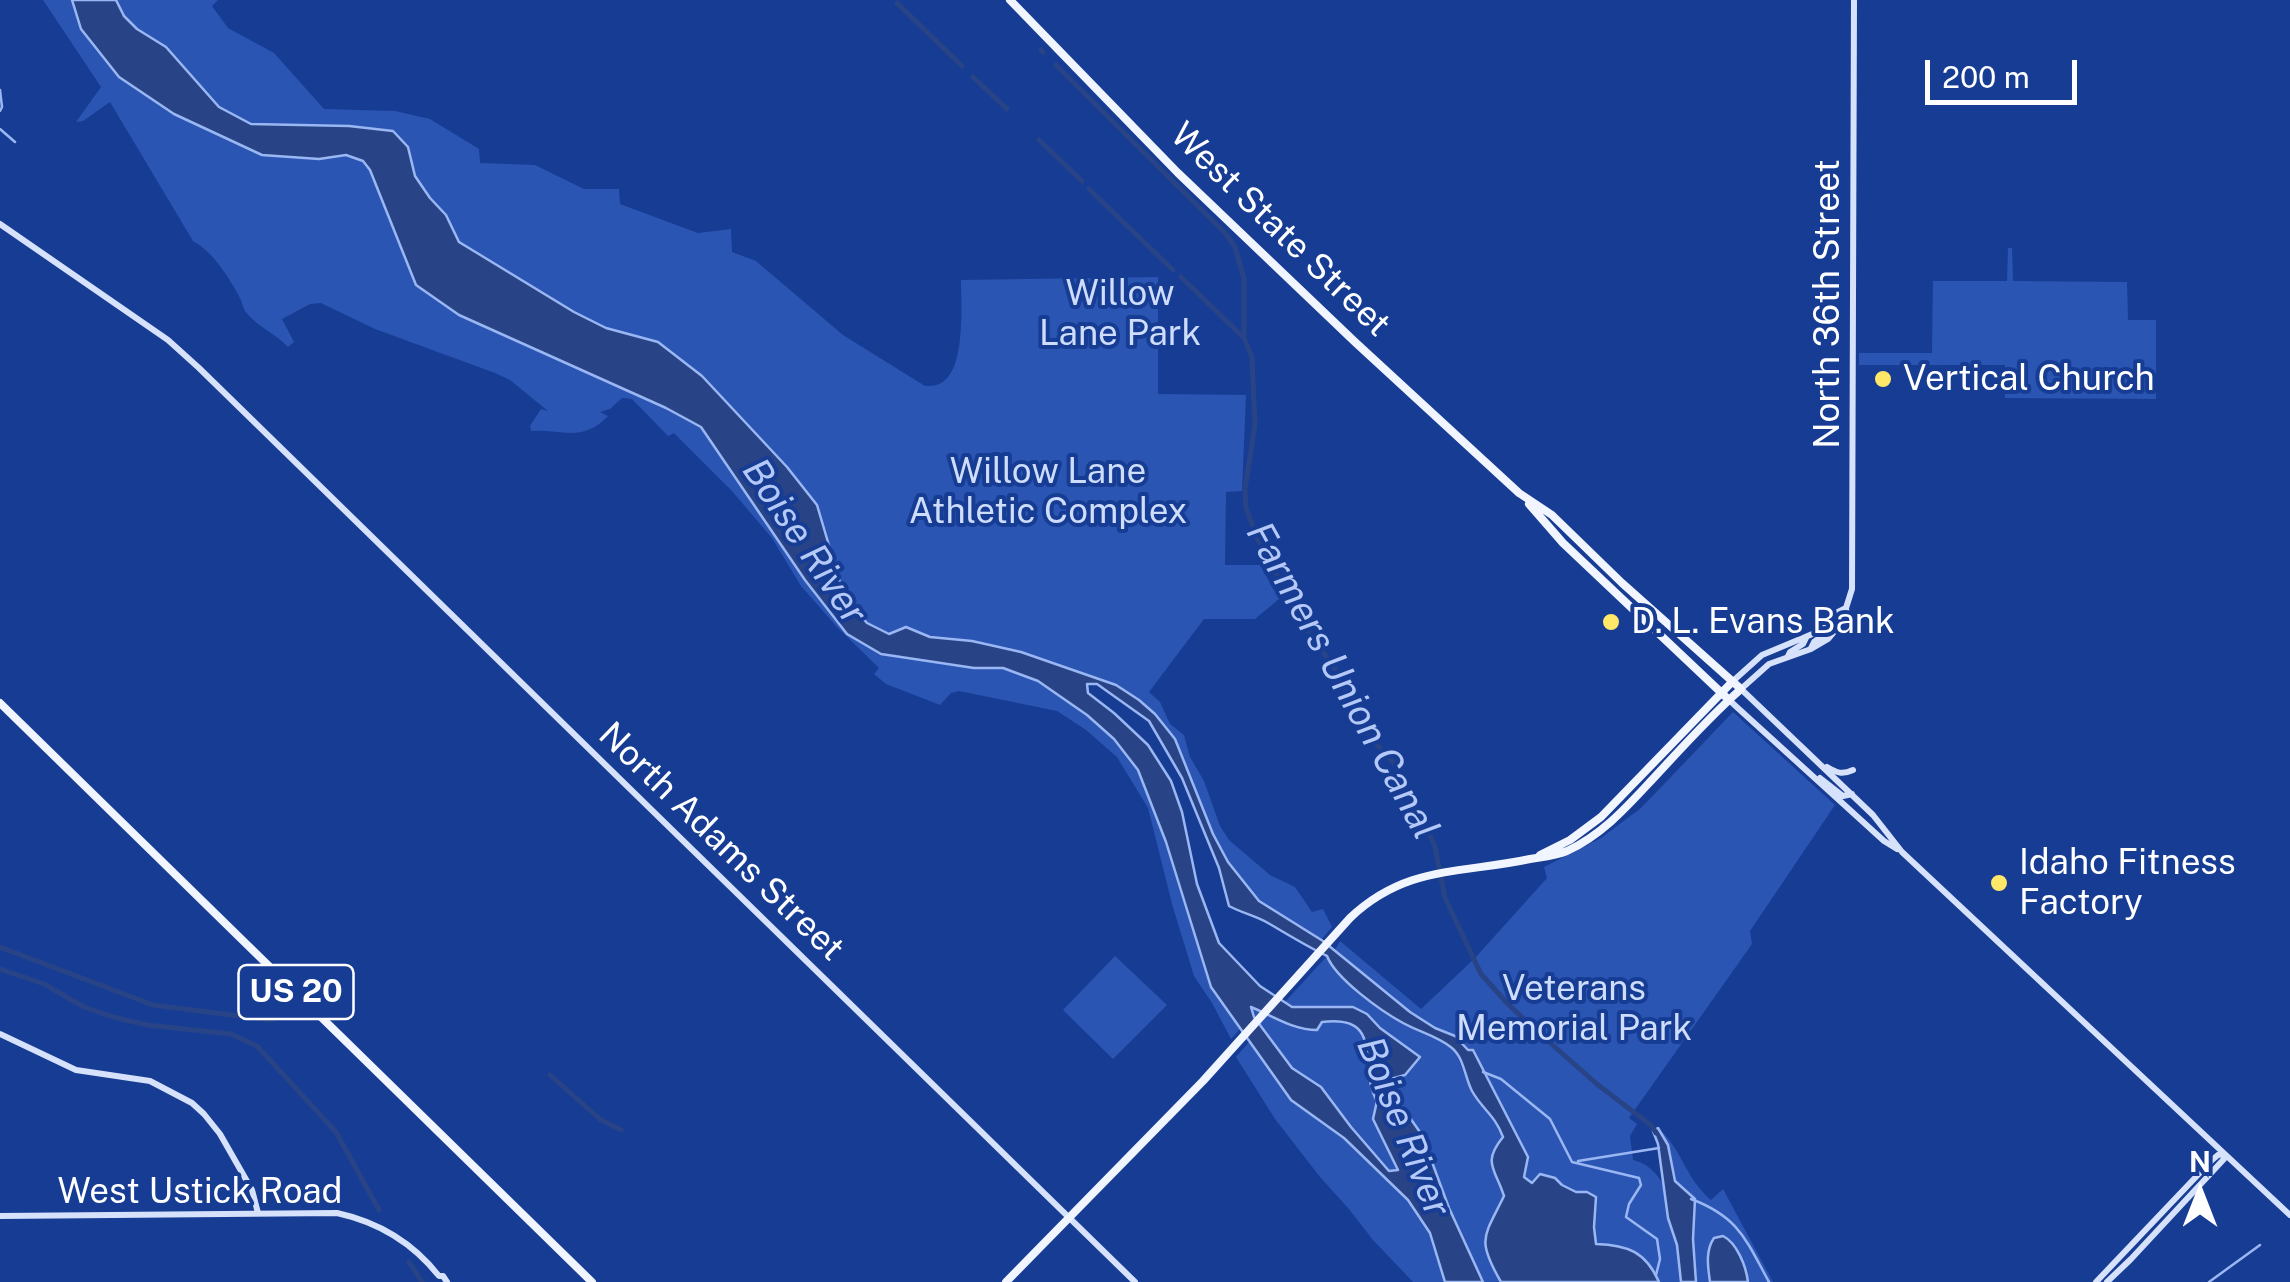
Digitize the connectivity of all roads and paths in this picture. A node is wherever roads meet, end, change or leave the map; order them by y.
1 (1010, 0) edge
2 (1854, 0) edge
3 (0, 224) edge
4 (1519, 493) junction
5 (1543, 520) junction
6 (1576, 537) junction
7 (1593, 570) junction
8 (1620, 581) junction
9 (1846, 608) junction
10 (1825, 626) junction
11 (1806, 638) junction
12 (1810, 649) junction
13 (1788, 657) junction
14 (1733, 682) junction
15 (1741, 689) junction
16 (1721, 692) junction
17 (1729, 700) junction
18 (0, 702) edge
19 (1816, 760) junction
20 (1808, 770) junction
21 (1853, 770) dead end
22 (1853, 794) junction
23 (1902, 852) junction
24 (1531, 859) junction
25 (0, 1034) edge
26 (2224, 1154) junction
27 (258, 1213) junction
28 (0, 1216) edge
29 (2290, 1216) edge
30 (1069, 1217) junction
31 (439, 1279) edge
32 (447, 1282) edge
33 (592, 1282) edge
34 (1006, 1282) edge
35 (1135, 1282) edge
36 (2096, 1282) edge
37 (2106, 1282) edge

1 - 4 main road, West State Street
2 - 9 street, North 36th Street
3 - 30 street, North Adams Street
4 - 5 main road, West State Street
4 - 6 main road, West State Street
5 - 6 main road, West State Street
5 - 7 main road, West State Street
6 - 8 main road, West State Street
7 - 8 main road, West State Street
7 - 16 main road, West State Street
8 - 14 main road, West State Street
9 - 10 street
9 - 12 street
10 - 11 street
10 - 12 street
11 - 13 street
11 - 14 street
12 - 13 street
13 - 15 street
14 - 15 main road, West State Street
14 - 16 main road
15 - 17 main road
15 - 19 street, West State Street
16 - 17 main road, West State Street
16 - 24 main road
17 - 20 street, West State Street
17 - 24 main road
18 - 33 main road, US 20
19 - 21 street
19 - 22 street, West State Street
20 - 22 street, West State Street
20 - 23 street, West State Street
22 - 23 street, West State Street
23 - 26 street, West State Street
24 - 30 main road
25 - 27 street
26 - 29 street, West State Street
26 - 36 street
26 - 37 street
27 - 28 street, West Ustick Road
27 - 31 street, West Ustick Road
30 - 34 main road
30 - 35 street, North Adams Street
31 - 32 street, West Ustick Road

